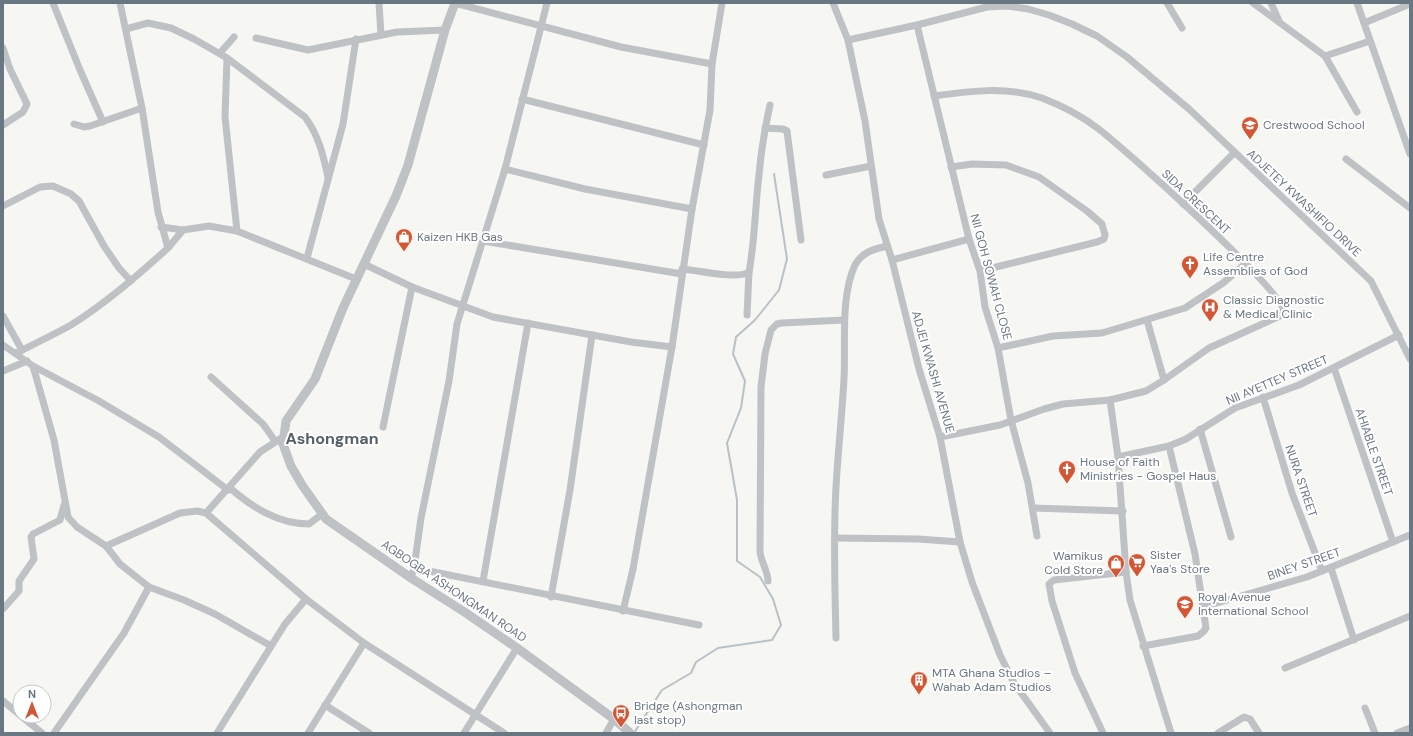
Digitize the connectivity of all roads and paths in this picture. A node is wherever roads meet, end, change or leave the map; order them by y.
1 (53, 3) edge
2 (120, 3) edge
3 (379, 3) edge
4 (455, 3) edge
5 (547, 3) edge
6 (722, 3) edge
7 (832, 3) edge
8 (1167, 3) edge
9 (1253, 3) edge
10 (1271, 3) edge
11 (1357, 3) edge
12 (1410, 4) edge
13 (1280, 23) junction
14 (1364, 23) junction
15 (917, 25) junction
16 (541, 26) junction
17 (1182, 28) dead end
18 (126, 29) junction
19 (445, 30) junction
20 (381, 35) junction
21 (234, 37) dead end
22 (256, 38) dead end
23 (356, 39) junction
24 (848, 40) junction
25 (1370, 41) junction
26 (3, 48) edge
27 (220, 53) junction
28 (1325, 56) junction
29 (228, 58) junction
30 (712, 64) junction
31 (934, 96) junction
32 (522, 98) junction
33 (770, 105) dead end
34 (142, 108) junction
35 (1357, 112) dead end
36 (103, 122) junction
37 (74, 124) dead end
38 (3, 125) edge
39 (765, 128) junction
40 (704, 145) junction
41 (1234, 153) junction
42 (1410, 154) edge
43 (1346, 159) dead end
44 (871, 166) junction
45 (951, 167) junction
46 (504, 169) junction
47 (826, 175) dead end
48 (328, 177) junction
49 (1183, 204) junction
50 (3, 206) edge
51 (1410, 208) edge
52 (692, 209) junction
53 (161, 227) junction
54 (183, 230) junction
55 (237, 231) junction
56 (969, 239) junction
57 (800, 240) dead end
58 (483, 241) junction
59 (887, 246) junction
60 (168, 248) junction
61 (307, 258) junction
62 (892, 260) junction
63 (364, 264) junction
64 (1245, 264) junction
65 (682, 271) junction
66 (980, 271) junction
67 (749, 272) junction
68 (356, 279) junction
69 (131, 281) junction
70 (412, 287) junction
71 (462, 305) junction
72 (747, 315) dead end
73 (3, 316) edge
74 (844, 320) junction
75 (1147, 320) junction
76 (528, 323) junction
77 (592, 335) junction
78 (1399, 335) junction
79 (3, 345) edge
80 (672, 347) junction
81 (998, 348) junction
82 (19, 352) junction
83 (1410, 359) edge
84 (27, 361) junction
85 (33, 366) junction
86 (1334, 368) junction
87 (3, 371) edge
88 (211, 378) dead end
89 (1164, 380) junction
90 (1263, 397) junction
91 (1110, 400) junction
92 (1012, 420) junction
93 (383, 427) dead end
94 (1200, 430) junction
95 (940, 437) junction
96 (279, 439) junction
97 (1169, 446) junction
98 (1118, 457) junction
99 (229, 489) junction
100 (64, 504) junction
101 (1033, 508) junction
102 (1123, 511) junction
103 (206, 513) junction
104 (322, 514) junction
105 (1410, 535) edge
106 (1037, 536) dead end
107 (1231, 537) dead end
108 (835, 538) junction
109 (960, 542) junction
110 (1393, 542) junction
111 (106, 546) junction
112 (414, 568) junction
113 (1331, 568) junction
114 (1322, 571) junction
115 (1126, 572) junction
116 (411, 578) junction
117 (484, 581) junction
118 (768, 581) dead end
119 (149, 588) junction
120 (552, 597) junction
121 (306, 599) junction
122 (1203, 607) junction
123 (3, 609) edge
124 (623, 611) junction
125 (1410, 616) edge
126 (699, 625) dead end
127 (836, 638) dead end
128 (1354, 640) junction
129 (364, 643) junction
130 (271, 646) junction
131 (1143, 646) junction
132 (518, 648) junction
133 (1285, 668) dead end
134 (3, 701) edge
135 (325, 705) junction
136 (1365, 708) dead end
137 (12, 709) edge
138 (476, 714) junction
139 (614, 719) junction
140 (30, 724) edge
141 (1410, 728) edge
142 (42, 733) edge
143 (54, 733) edge
144 (217, 733) edge
145 (308, 733) edge
146 (370, 733) edge
147 (464, 733) edge
148 (504, 733) edge
149 (606, 733) edge
150 (630, 733) edge
151 (1050, 733) edge
152 (1103, 733) edge
153 (1171, 733) edge
154 (1218, 733) edge
155 (1259, 733) edge
156 (1375, 733) edge
157 (1397, 733) edge

1 - 36 street
2 - 18 street
3 - 20 street
4 - 16 street
4 - 19 street
5 - 16 street
6 - 30 street
7 - 24 street, ADJEI KWASHI AVENUE
8 - 17 street
9 - 13 street
10 - 13 street
11 - 14 street
12 - 14 street
13 - 28 street
14 - 25 street
15 - 24 street, ADJETEY KWASHIFIO DRIVE
15 - 31 street, NII GOH SOWAH CLOSE
15 - 41 street, ADJETEY KWASHIFIO DRIVE
16 - 30 street
16 - 32 street
18 - 27 street
18 - 34 street
19 - 20 street
19 - 63 street
20 - 23 street
21 - 27 street
22 - 23 street
23 - 48 street
24 - 44 street, ADJEI KWASHI AVENUE
25 - 28 street
25 - 42 street
26 - 38 street
27 - 29 street
28 - 35 street
29 - 48 street
29 - 55 street
30 - 40 street
31 - 45 street, NII GOH SOWAH CLOSE
31 - 49 street, SIDA CRESCENT
32 - 40 street
32 - 46 street
33 - 39 street
34 - 36 street
34 - 53 street
36 - 37 street
39 - 57 street
39 - 67 street
40 - 52 street
41 - 49 street
41 - 78 street, ADJETEY KWASHIFIO DRIVE
43 - 51 street
44 - 47 street
44 - 59 street, ADJEI KWASHI AVENUE
45 - 56 street, NII GOH SOWAH CLOSE
45 - 66 street
46 - 52 street
46 - 58 street
48 - 61 street
49 - 64 street, SIDA CRESCENT
50 - 69 street
52 - 65 street
53 - 54 street
53 - 60 street
54 - 55 street
54 - 60 street
55 - 61 street
56 - 62 street
56 - 66 street, NII GOH SOWAH CLOSE
58 - 65 street
58 - 71 street
59 - 62 street, ADJEI KWASHI AVENUE
59 - 74 street
60 - 69 street
61 - 68 street
62 - 95 street, ADJEI KWASHI AVENUE
63 - 68 street
63 - 70 street
64 - 75 street
64 - 89 street, SIDA CRESCENT
65 - 67 street
65 - 80 street
66 - 81 street, NII GOH SOWAH CLOSE
67 - 72 street
68 - 96 street
69 - 82 street
70 - 71 street
70 - 93 street
71 - 76 street
71 - 112 street
73 - 82 street
74 - 108 street
74 - 118 street
75 - 81 street
75 - 89 street
76 - 77 street
76 - 117 street
77 - 80 street
77 - 120 street
78 - 83 street, ADJETEY KWASHIFIO DRIVE
78 - 86 street, NII AYETTEY STREET
79 - 82 street
80 - 124 street
81 - 92 street, NII GOH SOWAH CLOSE
82 - 84 street
84 - 85 street
84 - 87 street
85 - 99 street
85 - 100 street
86 - 90 street, NII AYETTEY STREET
86 - 110 street, AHIABLE STREET
88 - 96 street
89 - 91 street, SIDA CRESCENT
90 - 94 street, NII AYETTEY STREET
90 - 114 street, NURA STREET
91 - 92 street, SIDA CRESCENT
91 - 98 street
92 - 95 street, SIDA CRESCENT
92 - 101 street, NII GOH SOWAH CLOSE
94 - 97 street, NII AYETTEY STREET
94 - 107 street
95 - 109 street, ADJEI KWASHI AVENUE
96 - 99 street
96 - 104 street, AGBOGBA ASHONGMAN ROAD
97 - 98 street, NII AYETTEY STREET
97 - 122 street
98 - 102 street
99 - 103 street
99 - 104 street
100 - 111 street
100 - 123 street
101 - 102 street
101 - 106 street, NII GOH SOWAH CLOSE
102 - 115 street
103 - 111 street
103 - 121 street
104 - 116 street, AGBOGBA ASHONGMAN ROAD
105 - 110 street, BINEY STREET
108 - 109 street
108 - 127 street
109 - 151 street, ADJEI KWASHI AVENUE
110 - 113 street, BINEY STREET
111 - 119 street
112 - 116 street
112 - 117 street
113 - 114 street, BINEY STREET
113 - 128 street
114 - 122 street, BINEY STREET
115 - 131 street
115 - 152 street
116 - 132 street, AGBOGBA ASHONGMAN ROAD
117 - 120 street
119 - 130 street
119 - 143 street
120 - 124 street
121 - 129 street
121 - 130 street
122 - 131 street
124 - 126 street
125 - 128 street
128 - 133 street
129 - 135 street
129 - 138 street
130 - 144 street
131 - 153 street
132 - 138 street
132 - 139 street, AGBOGBA ASHONGMAN ROAD
134 - 137 street
135 - 145 street
135 - 146 street
136 - 156 street
138 - 147 street
138 - 148 street
139 - 149 street
139 - 150 street, AGBOGBA ASHONGMAN ROAD
140 - 142 street
141 - 157 street
154 - 155 street

